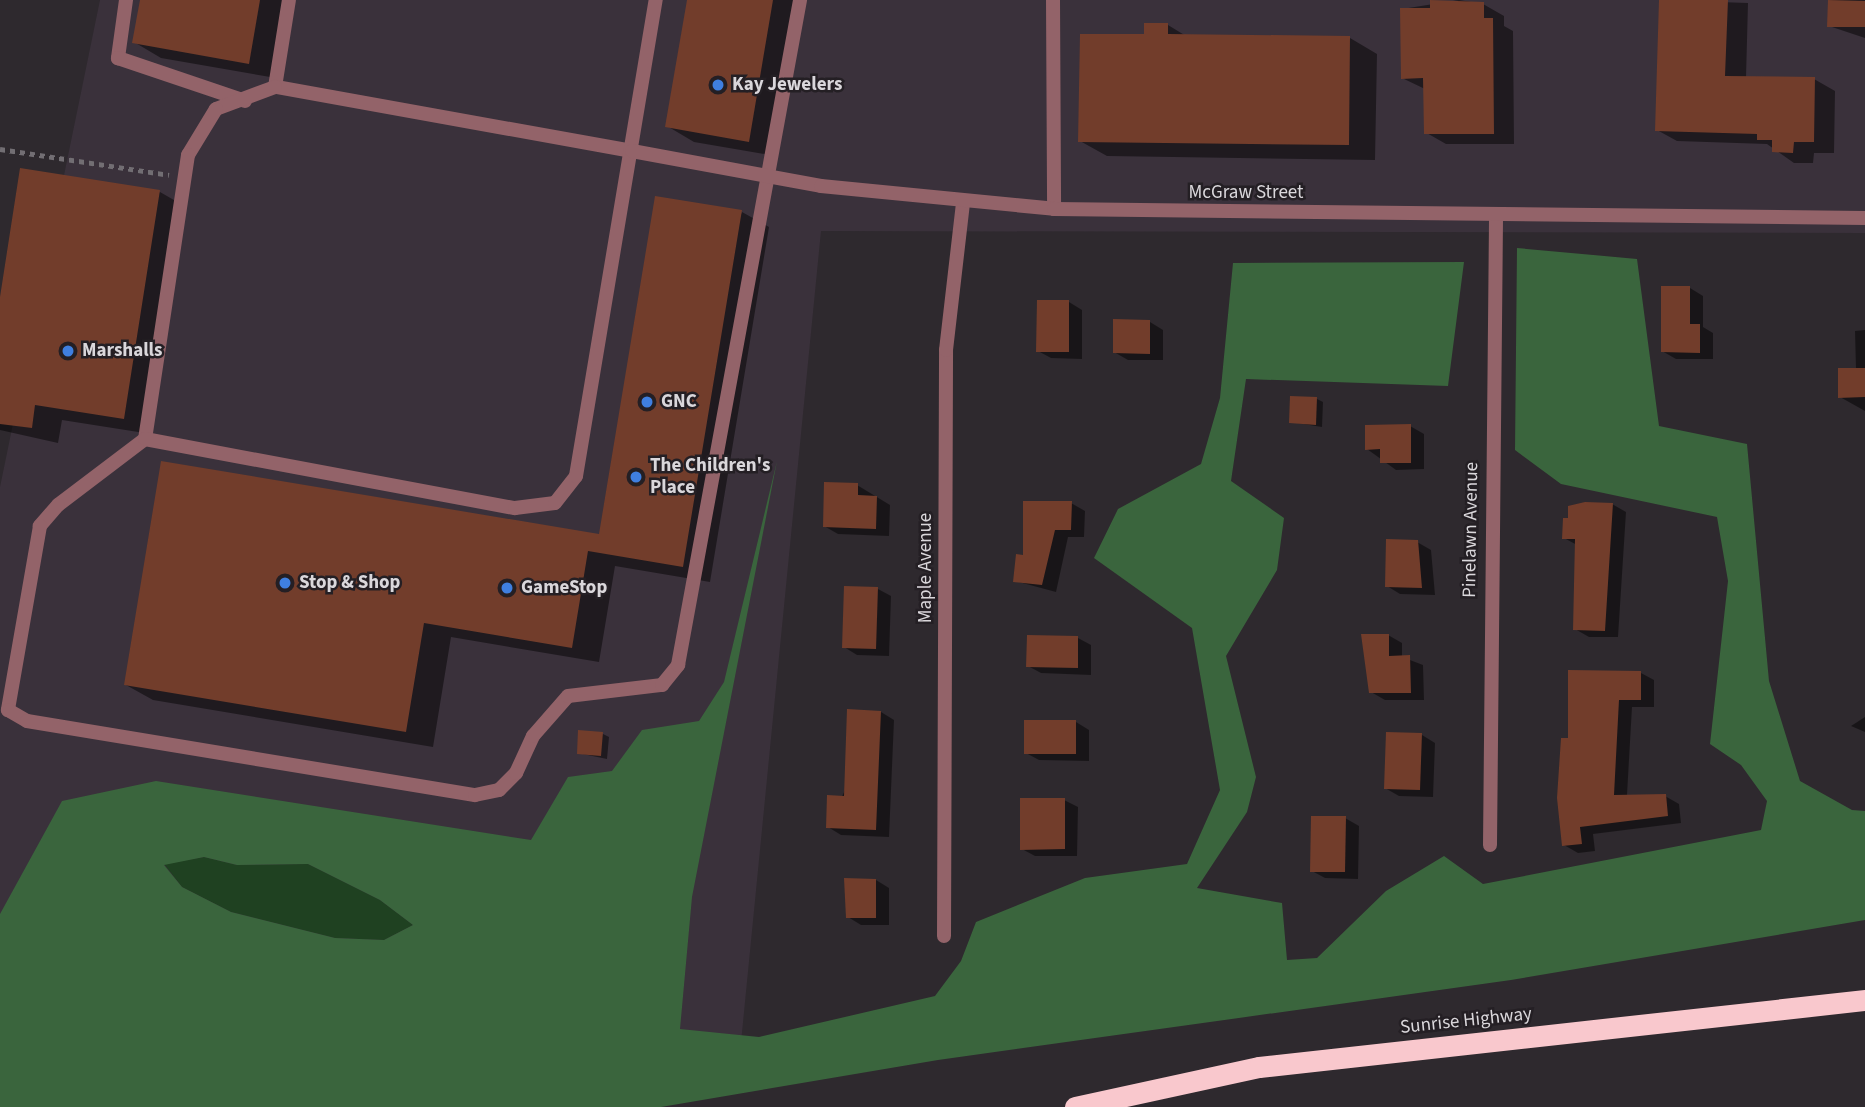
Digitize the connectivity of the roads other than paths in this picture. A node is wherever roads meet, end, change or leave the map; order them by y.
1 (127, 0) edge
2 (289, 0) edge
3 (656, 0) edge
4 (800, 0) edge
5 (1053, 0) edge
6 (275, 87) junction
7 (246, 101) junction
8 (632, 151) junction
9 (764, 176) junction
10 (963, 202) junction
11 (1054, 209) junction
12 (1496, 215) junction
13 (1865, 218) edge
14 (145, 439) junction
15 (1490, 845) dead end
16 (944, 936) dead end
17 (1865, 1000) edge
18 (1075, 1107) edge

1 - 7 street
2 - 6 street
3 - 8 street
4 - 9 street
5 - 11 street
6 - 7 street
6 - 8 street, McGraw Street
7 - 14 street
8 - 9 street, McGraw Street
8 - 14 street
9 - 10 street, McGraw Street
9 - 14 street
10 - 11 street, McGraw Street
10 - 16 street, Maple Avenue
11 - 12 street, McGraw Street
12 - 13 street, McGraw Street
12 - 15 street, Pinelawn Avenue
17 - 18 highway, Sunrise Highway

